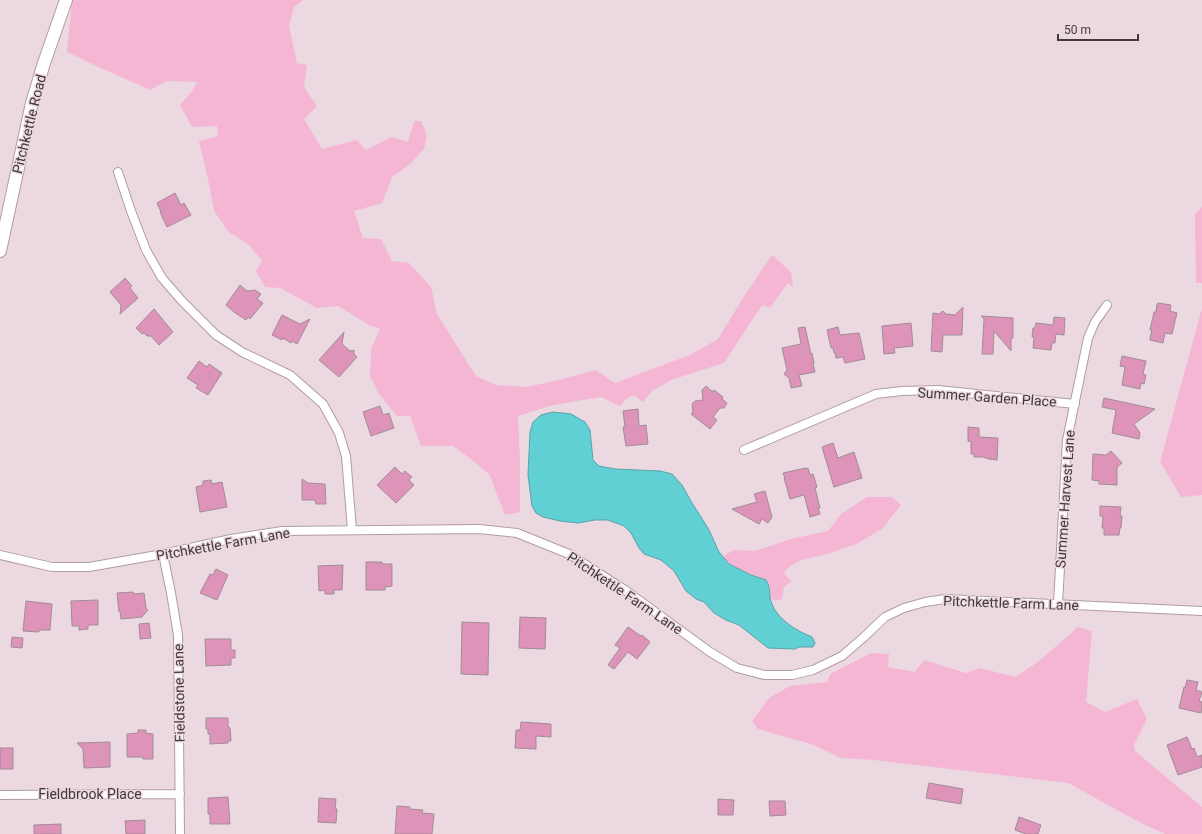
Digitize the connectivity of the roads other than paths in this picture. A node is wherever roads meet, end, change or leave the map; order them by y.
1 (66, 0) edge
2 (118, 172) dead end
3 (0, 250) edge
4 (1107, 305) dead end
5 (1075, 404) junction
6 (744, 450) dead end
7 (352, 530) junction
8 (163, 554) junction
9 (0, 555) edge
10 (1058, 604) junction
11 (1202, 612) edge
12 (180, 794) junction
13 (0, 795) edge
14 (180, 834) edge

1 - 3 main road, Pitchkettle Road
2 - 7 street
4 - 5 street, Summer Harvest Lane
5 - 6 street, Summer Garden Place
5 - 10 street, Summer Harvest Lane
7 - 8 street, Pitchkettle Farm Lane
7 - 10 street, Pitchkettle Farm Lane
8 - 9 street, Pitchkettle Farm Lane
8 - 12 street, Fieldstone Lane
10 - 11 street, Pitchkettle Farm Lane
12 - 13 street, Fieldbrook Place
12 - 14 street, Fieldstone Lane

